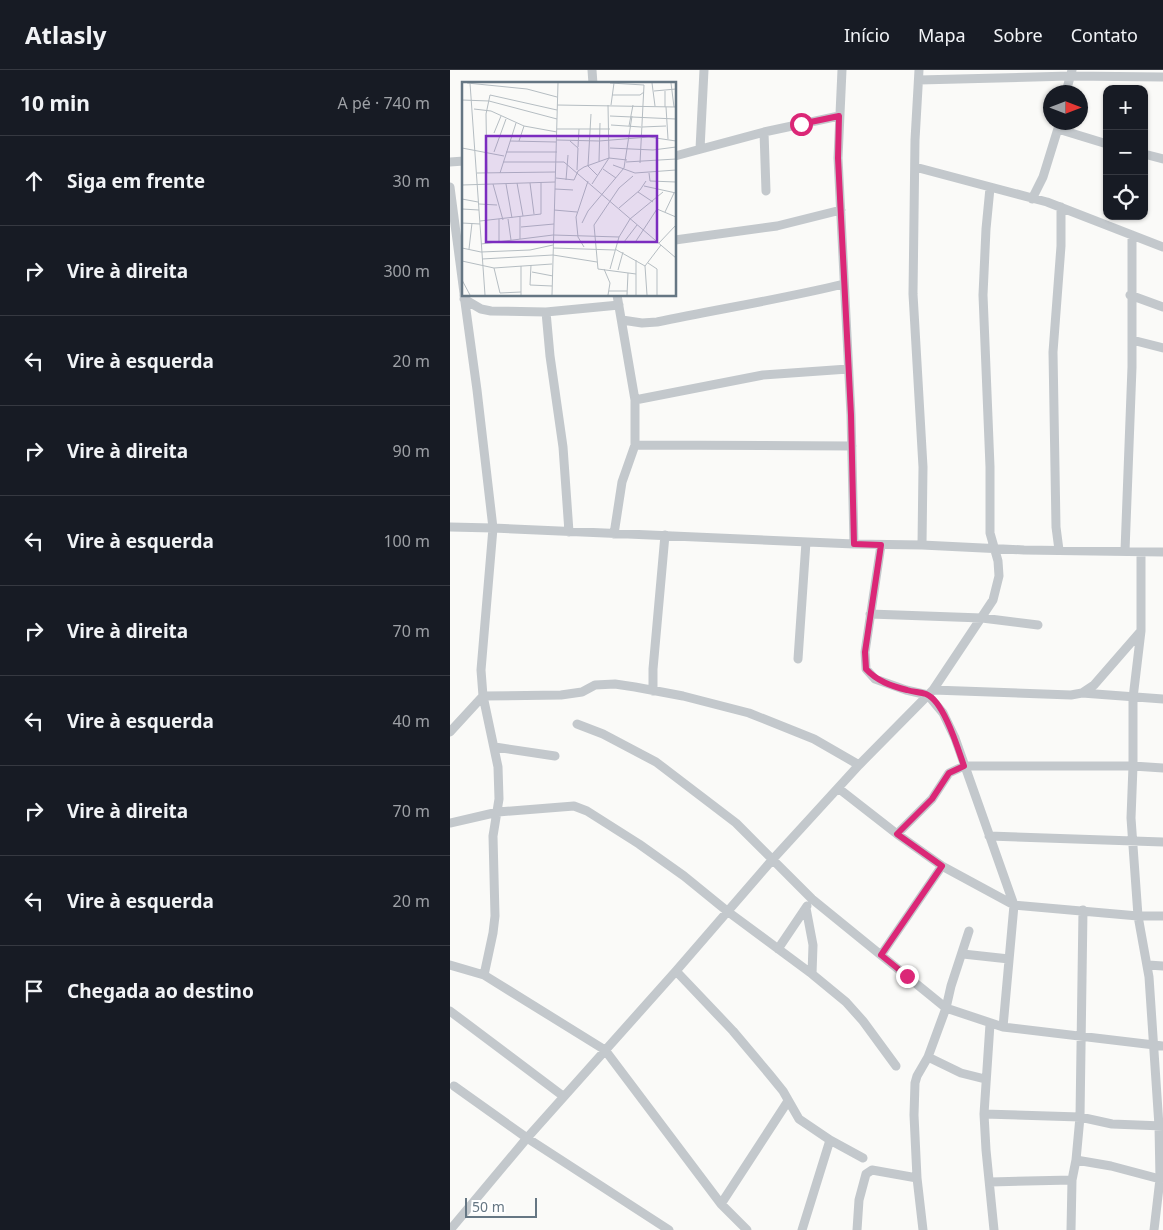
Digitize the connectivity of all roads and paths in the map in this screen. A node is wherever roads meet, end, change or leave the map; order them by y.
1 (704, 70) edge
2 (842, 70) edge
3 (918, 70) edge
4 (1071, 73) edge
5 (1163, 77) edge
6 (919, 80) junction
7 (839, 116) junction
8 (1058, 130) edge
9 (1070, 130) edge
10 (764, 132) junction
11 (1103, 142) edge
12 (700, 149) junction
13 (1148, 155) edge
14 (676, 156) edge
15 (1163, 160) edge
16 (915, 167) junction
17 (450, 187) edge
18 (990, 188) junction
19 (766, 191) dead end
20 (1032, 199) junction
21 (1061, 207) junction
22 (841, 210) junction
23 (1132, 235) junction
24 (676, 240) edge
25 (461, 241) edge
26 (1163, 247) edge
27 (462, 259) edge
28 (844, 284) junction
29 (1130, 295) junction
30 (464, 296) edge
31 (617, 296) edge
32 (619, 305) junction
33 (1163, 307) edge
34 (546, 312) junction
35 (622, 320) junction
36 (1132, 340) junction
37 (1163, 348) edge
38 (848, 369) junction
39 (635, 400) junction
40 (635, 445) junction
41 (852, 446) junction
42 (450, 527) edge
43 (493, 528) junction
44 (569, 532) junction
45 (614, 534) junction
46 (665, 535) junction
47 (806, 542) junction
48 (854, 544) junction
49 (881, 545) junction
50 (922, 545) junction
51 (995, 548) junction
52 (1059, 550) junction
53 (1125, 551) junction
54 (1163, 552) edge
55 (1141, 553) junction
56 (870, 614) junction
57 (982, 618) junction
58 (1038, 624) dead end
59 (1141, 631) junction
60 (798, 659) dead end
61 (653, 691) junction
62 (931, 693) junction
63 (1082, 693) junction
64 (483, 696) junction
65 (1133, 698) junction
66 (1163, 699) edge
67 (577, 724) dead end
68 (450, 732) edge
69 (495, 747) junction
70 (555, 756) dead end
71 (859, 765) junction
72 (964, 766) junction
73 (1133, 766) junction
74 (1163, 768) edge
75 (838, 788) junction
76 (498, 812) junction
77 (450, 823) edge
78 (897, 834) junction
79 (990, 836) junction
80 (1131, 840) junction
81 (1163, 842) edge
82 (773, 859) junction
83 (942, 866) junction
84 (812, 899) junction
85 (1014, 905) junction
86 (806, 908) junction
87 (1083, 910) junction
88 (727, 911) junction
89 (1138, 916) junction
90 (1163, 916) edge
91 (969, 931) dead end
92 (778, 949) junction
93 (962, 954) junction
94 (881, 955) junction
95 (1009, 959) junction
96 (450, 965) edge
97 (1148, 965) junction
98 (1163, 966) edge
99 (676, 971) junction
100 (812, 974) junction
101 (484, 975) junction
102 (946, 1008) junction
103 (450, 1011) edge
104 (990, 1024) junction
105 (1003, 1027) junction
106 (1080, 1037) junction
107 (1159, 1046) edge
108 (605, 1050) junction
109 (928, 1057) junction
110 (896, 1066) dead end
111 (986, 1079) junction
112 (454, 1086) dead end
113 (563, 1096) junction
114 (788, 1101) junction
115 (984, 1114) junction
116 (1080, 1117) junction
117 (1161, 1126) edge
118 (527, 1138) junction
119 (830, 1140) junction
120 (863, 1158) dead end
121 (1076, 1160) junction
122 (917, 1178) junction
123 (1160, 1179) junction
124 (1072, 1180) junction
125 (990, 1182) junction
126 (721, 1204) junction
127 (450, 1230) edge
128 (669, 1230) edge
129 (747, 1230) edge
130 (802, 1230) edge
131 (857, 1230) edge
132 (923, 1230) edge
133 (994, 1230) edge
134 (1070, 1230) edge
135 (1154, 1230) edge

1 - 12 street
2 - 7 street
3 - 6 street
4 - 5 street
4 - 6 street
6 - 16 street
7 - 10 street
7 - 22 street
8 - 20 street
9 - 11 street
10 - 12 street
10 - 19 street
12 - 14 street
13 - 15 street
16 - 18 street
16 - 50 street
17 - 25 street
18 - 20 street
18 - 51 street
20 - 21 street
21 - 23 street
21 - 52 street
22 - 24 street
22 - 28 street
23 - 26 street
23 - 29 street
25 - 27 street
28 - 35 street
28 - 38 street
29 - 33 street
29 - 36 street
30 - 34 street
30 - 43 street
31 - 32 street
32 - 34 street
32 - 35 street
34 - 44 street
35 - 39 street
36 - 37 street
36 - 53 street
38 - 39 street
38 - 41 street
39 - 40 street
40 - 41 street
40 - 45 street
41 - 48 street
42 - 43 street
43 - 44 street
43 - 64 street
44 - 45 street
45 - 46 street
46 - 47 street
46 - 61 street
47 - 48 street
47 - 60 street
48 - 49 street
49 - 50 street
49 - 56 street
50 - 51 street
51 - 52 street
51 - 57 street
52 - 53 street
53 - 55 street
54 - 55 street
55 - 59 street
56 - 57 street
56 - 62 street
57 - 58 street
57 - 62 street
59 - 63 street
59 - 65 street
61 - 64 street
61 - 71 street
62 - 63 street
62 - 71 street
62 - 72 street
63 - 65 street
64 - 68 street
64 - 69 street
65 - 66 street
65 - 73 street
67 - 82 street
69 - 70 street
69 - 76 street
71 - 75 street
72 - 73 street
72 - 78 street
72 - 79 street
73 - 74 street
73 - 80 street
75 - 78 street
75 - 82 street
76 - 77 street
76 - 88 street
76 - 101 street
78 - 83 street
79 - 80 street
79 - 85 street
80 - 81 street
80 - 89 street
82 - 84 street
82 - 88 street
83 - 85 street
83 - 94 street
84 - 86 street
84 - 94 street
85 - 87 street
85 - 95 street
86 - 92 street
86 - 100 street
87 - 89 street
87 - 106 street
88 - 92 street
88 - 99 street
89 - 90 street
89 - 97 street
91 - 93 street
92 - 100 street
93 - 95 street
93 - 102 street
94 - 102 street
95 - 105 street
96 - 101 street
97 - 98 street
97 - 107 street
99 - 108 street
99 - 114 street
100 - 110 street
101 - 108 street
102 - 104 street
102 - 109 street
103 - 113 street
104 - 105 street
104 - 111 street
105 - 106 street
106 - 107 street
106 - 116 street
107 - 117 street
108 - 113 street
108 - 126 street
109 - 111 street
109 - 122 street
111 - 115 street
112 - 118 street
113 - 118 street
114 - 119 street
114 - 126 street
115 - 116 street
115 - 125 street
116 - 117 street
116 - 121 street
117 - 123 street
118 - 127 street
118 - 128 street
119 - 120 street
119 - 130 street
121 - 123 street
121 - 124 street
122 - 131 street
122 - 132 street
123 - 135 street
124 - 125 street
124 - 134 street
125 - 133 street
126 - 129 street

